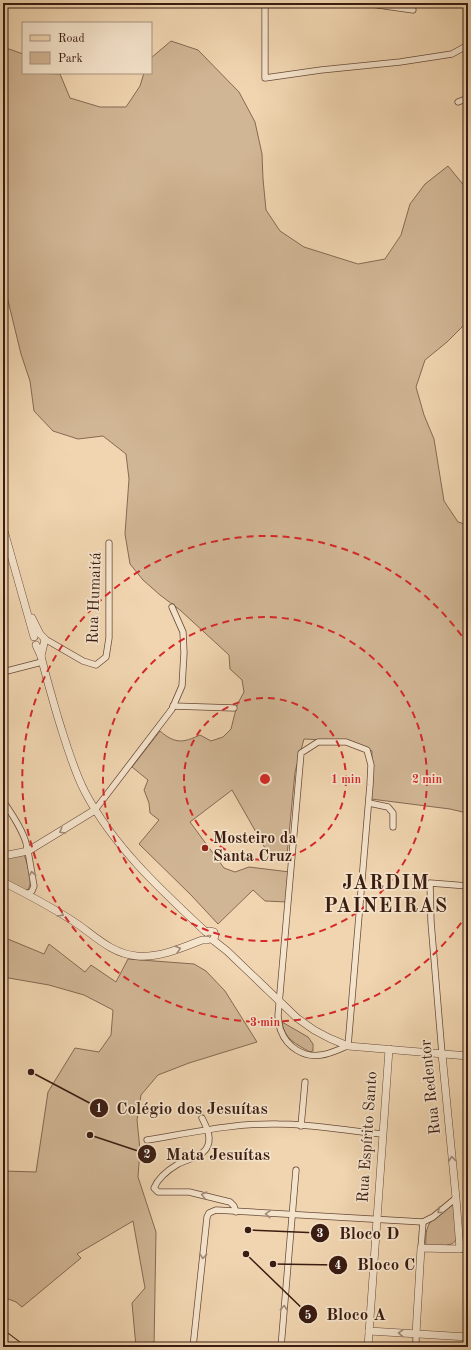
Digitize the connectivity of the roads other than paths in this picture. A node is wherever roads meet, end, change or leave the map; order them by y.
1 (265, 3) edge
2 (364, 3) edge
3 (413, 10) dead end
4 (468, 44) edge
5 (468, 98) edge
6 (458, 102) dead end
7 (3, 526) edge
8 (109, 543) dead end
9 (172, 607) dead end
10 (40, 640) junction
11 (41, 659) junction
12 (3, 672) edge
13 (173, 706) junction
14 (234, 708) dead end
15 (3, 801) edge
16 (369, 803) junction
17 (95, 810) junction
18 (393, 827) dead end
19 (27, 852) junction
20 (3, 856) edge
21 (3, 882) edge
22 (468, 886) edge
23 (27, 894) junction
24 (210, 940) junction
25 (280, 1001) junction
26 (348, 1046) junction
27 (389, 1049) junction
28 (442, 1054) junction
29 (468, 1056) edge
30 (305, 1082) dead end
31 (202, 1118) dead end
32 (301, 1126) junction
33 (208, 1130) junction
34 (382, 1134) junction
35 (147, 1140) dead end
36 (296, 1170) dead end
37 (456, 1198) junction
38 (236, 1212) junction
39 (293, 1215) junction
40 (377, 1220) junction
41 (423, 1222) junction
42 (421, 1248) junction
43 (460, 1249) junction
44 (468, 1249) edge
45 (369, 1331) junction
46 (416, 1334) junction
47 (3, 1335) edge
48 (468, 1337) edge
49 (19, 1347) edge
50 (193, 1347) edge
51 (281, 1347) edge
52 (368, 1347) edge
53 (416, 1347) edge

1 - 4 street
2 - 3 street
5 - 6 street
7 - 10 street
8 - 10 street, Rua Humaitá
9 - 13 street
10 - 11 street
11 - 12 street
11 - 17 street
13 - 14 street
13 - 17 street
15 - 19 street
16 - 18 street
16 - 25 street
16 - 26 street
17 -> 19 street
17 - 24 street
19 - 20 street
23 -> 19 street
21 - 23 street
22 - 28 street, Rua Redentor
23 -> 24 street
24 - 25 street
25 - 26 street
25 - 26 street
26 - 27 street
27 - 28 street
27 - 34 street, Rua Espírito Santo
28 - 29 street
37 -> 28 street, Rua Redentor
30 - 32 street
31 - 33 street
32 - 33 street
32 - 34 street
33 - 35 street
38 -> 33 street
34 - 40 street, Rua Espírito Santo
36 - 39 street
37 -> 41 street
37 - 43 street, Rua Redentor
39 -> 38 street
38 -> 50 street
39 - 40 street
51 -> 39 street
40 - 41 street
40 - 45 street, Rua Espírito Santo
41 - 42 street
42 - 43 street
42 - 46 street
43 - 44 street
46 -> 45 street
45 - 52 street, Rua Espírito Santo
46 - 48 street
46 - 53 street
47 - 49 main road

